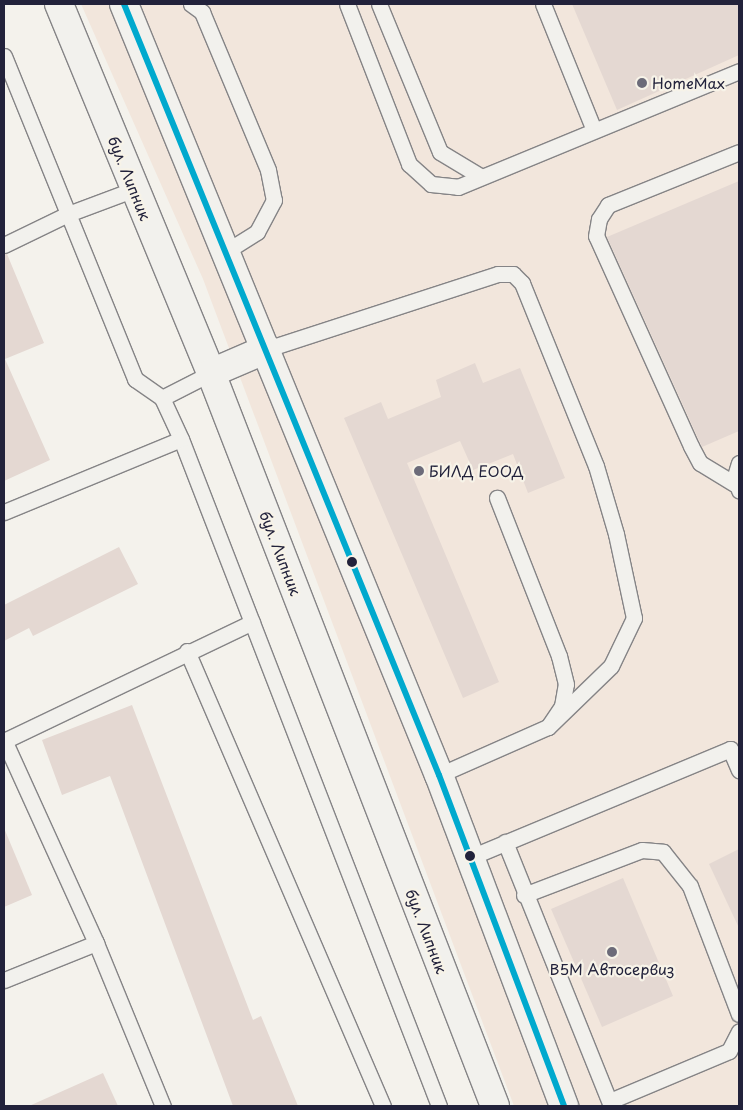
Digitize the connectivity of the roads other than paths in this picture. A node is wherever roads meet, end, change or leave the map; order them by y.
1 (59, 4) edge
2 (124, 4) edge
3 (191, 4) edge
4 (347, 4) edge
5 (379, 4) edge
6 (543, 4) edge
7 (4, 56) edge
8 (739, 71) edge
9 (594, 130) junction
10 (739, 152) edge
11 (480, 176) junction
12 (135, 189) junction
13 (68, 214) junction
14 (4, 245) edge
15 (227, 251) junction
16 (267, 349) junction
17 (211, 373) junction
18 (162, 398) junction
19 (181, 439) junction
20 (739, 463) edge
21 (738, 488) edge
22 (496, 498) dead end
23 (4, 512) edge
24 (252, 622) junction
25 (187, 651) junction
26 (548, 727) junction
27 (4, 740) edge
28 (734, 747) edge
29 (739, 770) edge
30 (439, 775) junction
31 (504, 842) junction
32 (471, 857) junction
33 (524, 895) junction
34 (96, 942) junction
35 (4, 980) edge
36 (739, 1014) edge
37 (739, 1031) edge
38 (611, 1104) edge
39 (163, 1106) edge
40 (383, 1106) edge
41 (439, 1106) edge
42 (495, 1106) edge
43 (564, 1106) edge

1 - 12 main road, бул. Липник
2 - 15 main road
3 - 15 lane
4 - 11 lane
5 - 11 lane
6 - 9 lane
7 - 13 lane
8 - 9 lane
9 - 11 lane
10 - 21 lane
12 - 13 lane
12 - 17 main road, бул. Липник
13 - 14 lane
13 - 18 lane
15 - 16 main road
16 - 17 main road
16 - 26 lane
16 - 30 main road
17 - 18 lane
17 - 42 main road, бул. Липник
18 - 19 lane
19 - 23 lane
19 - 24 lane
20 - 21 lane
22 - 26 lane
24 - 25 lane
24 - 41 lane
25 - 27 lane
25 - 40 lane
26 - 30 lane
27 - 34 lane
28 - 29 lane
28 - 31 lane
30 - 32 main road
31 - 32 lane
31 - 33 lane
32 - 43 main road
33 - 36 lane
33 - 38 lane
34 - 35 lane
34 - 39 lane
37 - 38 lane

